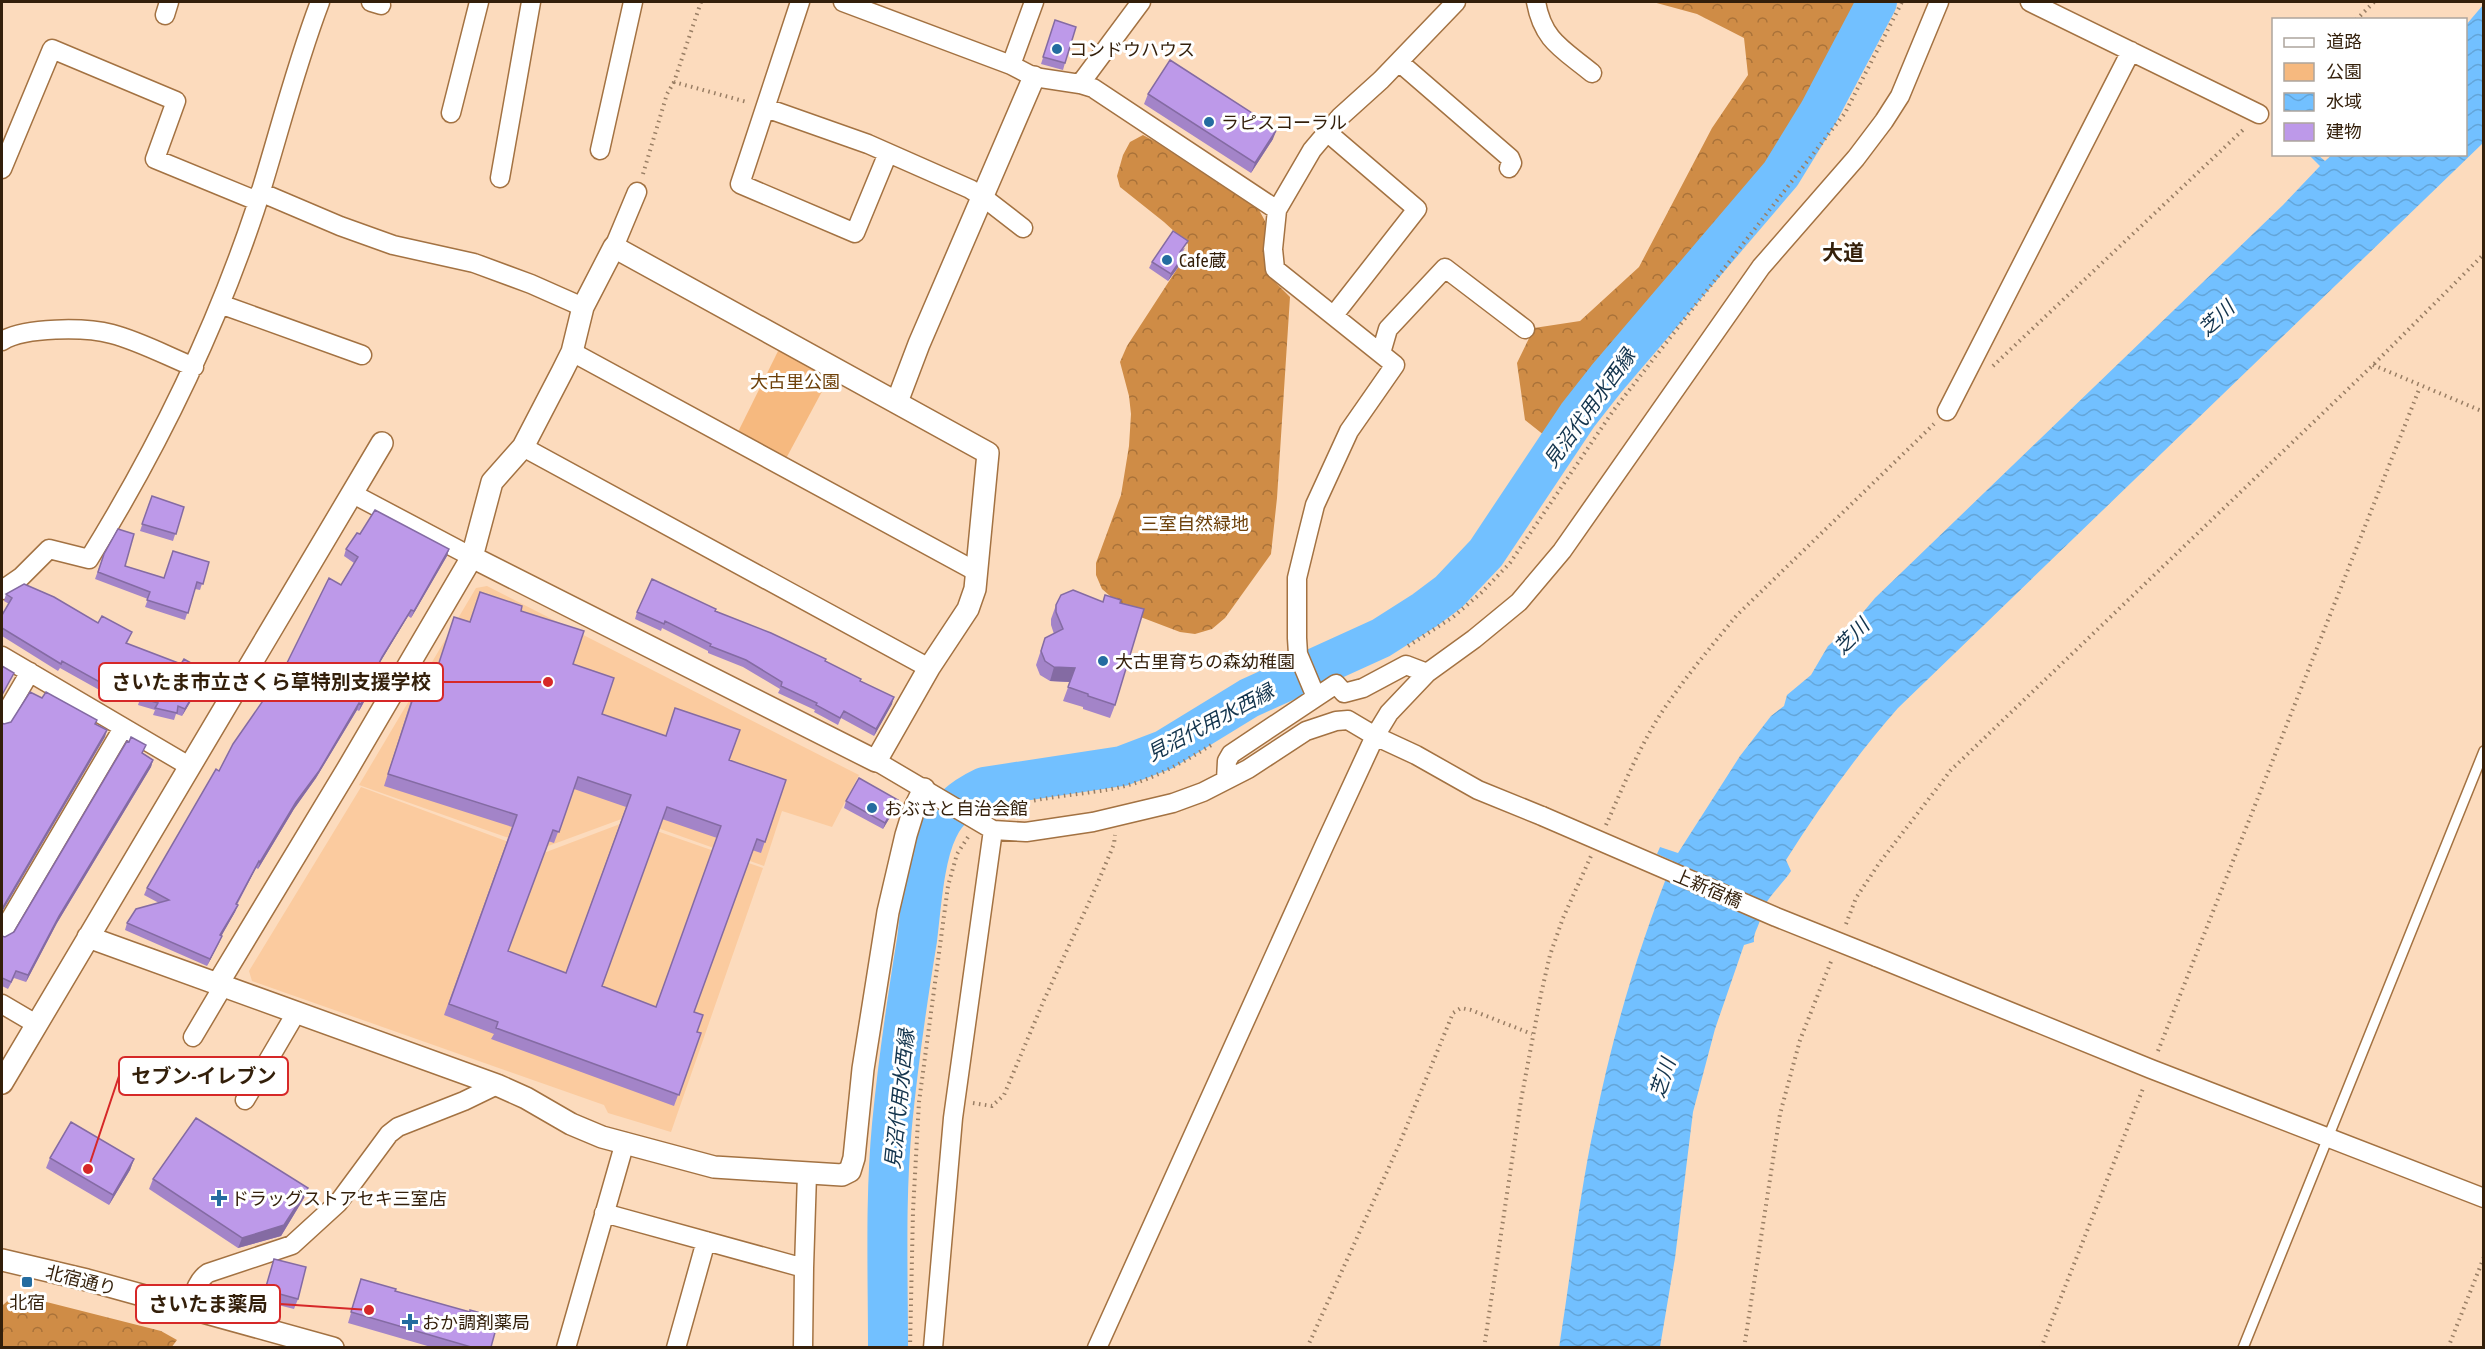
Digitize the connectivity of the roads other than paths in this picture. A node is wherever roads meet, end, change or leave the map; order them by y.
1 (319, 2) edge
2 (479, 2) edge
3 (531, 2) edge
4 (633, 2) edge
5 (800, 2) edge
6 (843, 2) edge
7 (1034, 2) edge
8 (1142, 2) edge
9 (1456, 2) edge
10 (1536, 2) edge
11 (1939, 2) edge
12 (2030, 2) edge
13 (2131, 51) junction
14 (1399, 62) junction
15 (1011, 65) junction
16 (1592, 73) dead end
17 (1034, 77) junction
18 (1080, 84) junction
19 (766, 108) junction
20 (451, 113) dead end
21 (2259, 114) road end
22 (1327, 132) junction
23 (600, 150) dead end
24 (888, 153) junction
25 (1509, 168) dead end
26 (2, 169) edge
27 (500, 178) dead end
28 (637, 192) road end
29 (259, 196) junction
30 (983, 197) junction
31 (1277, 210) junction
32 (1023, 228) dead end
33 (614, 247) junction
34 (220, 304) junction
35 (583, 308) junction
36 (1335, 315) junction
37 (1525, 329) dead end
38 (2, 341) edge
39 (572, 352) junction
40 (1380, 353) junction
41 (362, 355) dead end
42 (194, 367) junction
43 (897, 402) junction
44 (1947, 411) road end
45 (382, 443) dead end
46 (523, 447) junction
47 (353, 494) junction
48 (472, 557) junction
49 (977, 572) junction
50 (2, 590) edge
51 (2, 656) edge
52 (929, 668) junction
53 (30, 672) junction
54 (1427, 673) junction
55 (1316, 697) junction
56 (2, 720) edge
57 (123, 728) junction
58 (1375, 736) junction
59 (2484, 751) edge
60 (876, 761) junction
61 (189, 766) junction
62 (1226, 780) junction
63 (930, 792) junction
64 (983, 824) junction
65 (2, 933) edge
66 (88, 937) junction
67 (220, 986) junction
68 (2, 1004) edge
69 (296, 1013) junction
70 (36, 1024) junction
71 (193, 1037) dead end
72 (2, 1083) edge
73 (497, 1085) junction
74 (245, 1100) dead end
75 (2328, 1138) junction
76 (625, 1142) junction
77 (807, 1174) junction
78 (2484, 1198) edge
79 (604, 1213) junction
80 (706, 1241) junction
81 (3, 1262) edge
82 (804, 1268) junction
83 (190, 1308) junction
84 (333, 1347) edge
85 (567, 1347) edge
86 (676, 1347) edge
87 (803, 1347) edge
88 (933, 1347) edge
89 (1097, 1347) edge
90 (2243, 1347) edge

1 - 29 street
2 - 20 street
3 - 27 street
4 - 23 street
5 - 19 street
6 - 15 street
7 - 15 street
8 - 18 street
9 - 14 street
10 - 16 street
11 - 54 street
12 - 13 street
13 - 21 street
13 - 44 street
14 - 22 street
14 - 25 street
15 - 17 street
17 - 18 street
17 - 30 street
18 - 31 street
19 - 24 street
19 - 24 street
22 - 31 street
22 - 36 street
24 - 30 street
26 - 29 street
28 - 33 street
29 - 34 street
29 - 35 street
30 - 32 street
30 - 43 street
31 - 36 street
33 - 35 street
33 - 43 street
34 - 41 street
34 - 42 street
35 - 39 street
36 - 40 street
37 - 40 street
38 - 42 street
39 - 46 street
39 - 49 street
40 - 55 street
42 - 50 street
43 - 49 street
45 - 47 street
46 - 48 street
46 - 52 street
47 - 48 street
47 - 61 street
48 - 60 street
48 - 67 street
49 - 52 street
51 - 53 street
52 - 60 street
53 - 56 street
53 - 57 street
54 - 55 street
54 - 58 street
55 - 62 street
57 - 61 street
57 - 65 street
58 - 62 street, 上新宿橋
58 - 75 street, 上新宿橋, bridge
58 - 89 street
59 - 75 lane
60 - 63 street
61 - 66 street
62 - 64 street, 上新宿橋
63 - 64 street
63 - 77 street
64 - 88 street
66 - 67 street
66 - 70 street
67 - 69 street
67 - 71 street
68 - 70 street
69 - 73 street
69 - 74 street
70 - 72 street
73 - 76 street
73 - 83 street
75 - 78 street, 上新宿橋
75 - 90 lane
76 - 77 street
76 - 79 street
77 - 82 street
79 - 80 street
79 - 85 street
80 - 82 street
80 - 86 street
81 - 83 street, 北宿通り
82 - 87 street
83 - 84 street, 北宿通り

